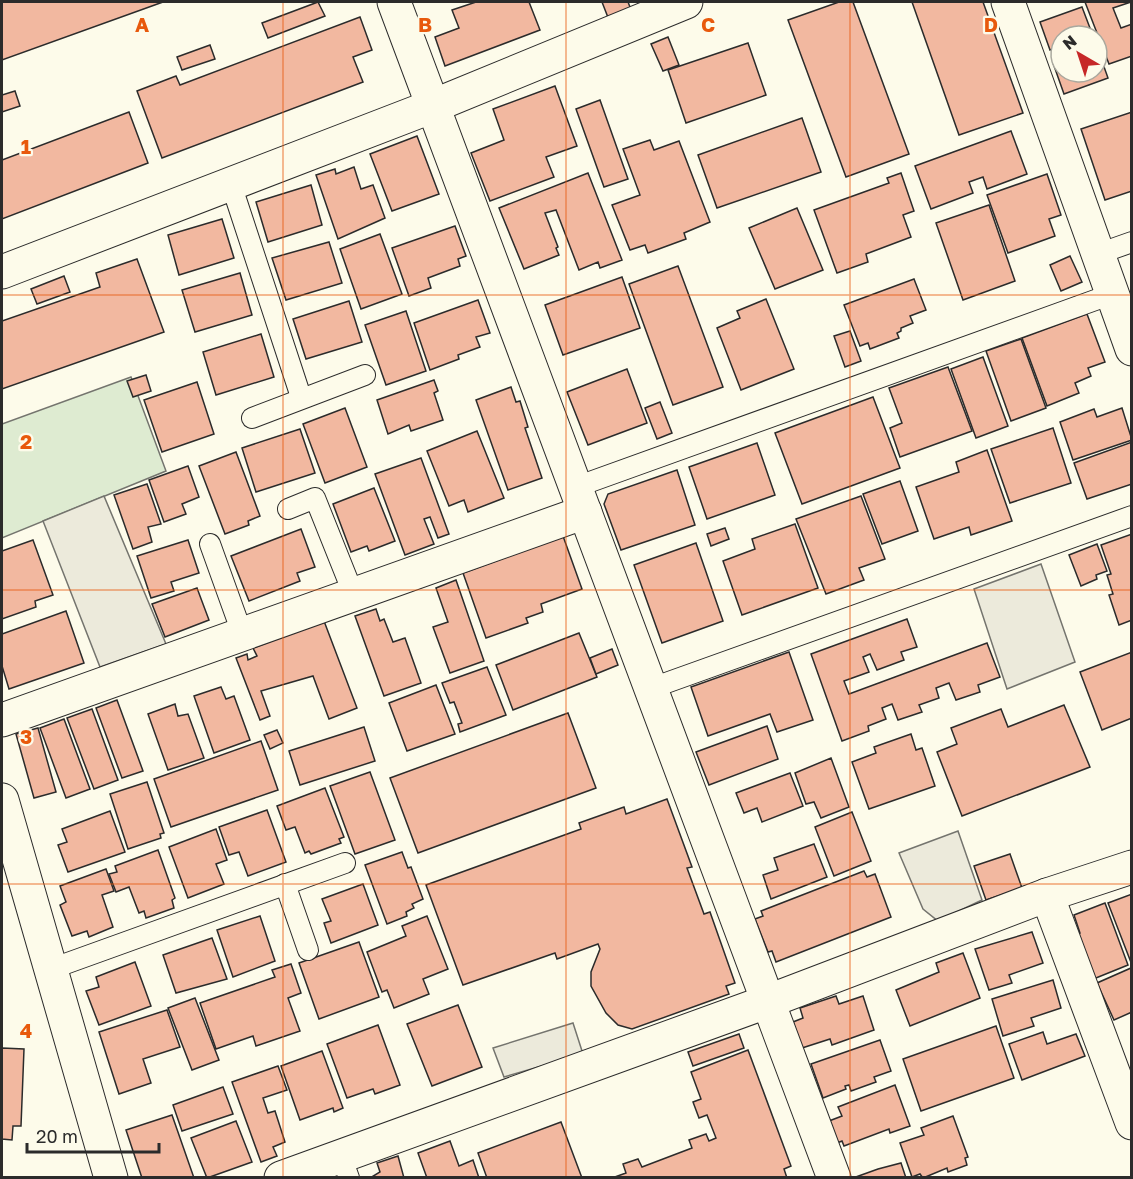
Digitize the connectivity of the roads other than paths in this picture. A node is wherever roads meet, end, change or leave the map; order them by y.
1 (394, 2) edge
2 (686, 2) edge
3 (1008, 2) edge
4 (433, 106) junction
5 (231, 184) junction
6 (1131, 243) edge
7 (1098, 254) junction
8 (2, 272) edge
9 (1112, 294) junction
10 (1131, 348) edge
11 (365, 375) dead end
12 (302, 397) junction
13 (252, 418) dead end
14 (580, 499) junction
15 (288, 509) dead end
16 (1131, 516) edge
17 (210, 544) dead end
18 (353, 593) junction
19 (242, 633) junction
20 (652, 688) junction
21 (2, 720) edge
22 (2, 800) edge
23 (345, 863) dead end
24 (1131, 867) edge
25 (285, 884) junction
26 (1047, 895) junction
27 (308, 950) dead end
28 (51, 969) junction
29 (769, 1001) junction
30 (1131, 1123) edge
31 (345, 1167) edge
32 (111, 1178) edge
33 (281, 1178) edge
34 (834, 1178) edge

1 - 4 street
2 - 4 street
3 - 7 street
4 - 5 street
4 - 14 street
5 - 8 street
5 - 12 lane
6 - 7 lane
7 - 9 street
9 - 10 street
9 - 14 lane
11 - 12 lane
12 - 13 lane
14 - 18 street
14 - 20 street
15 - 18 lane
16 - 20 lane
17 - 19 lane
18 - 19 street
19 - 21 street
20 - 29 street
22 - 28 street
23 - 25 lane
24 - 26 street
25 - 27 lane
25 - 28 lane
26 - 29 street
26 - 30 street
28 - 32 street
29 - 31 street
29 - 34 street
31 - 33 street

